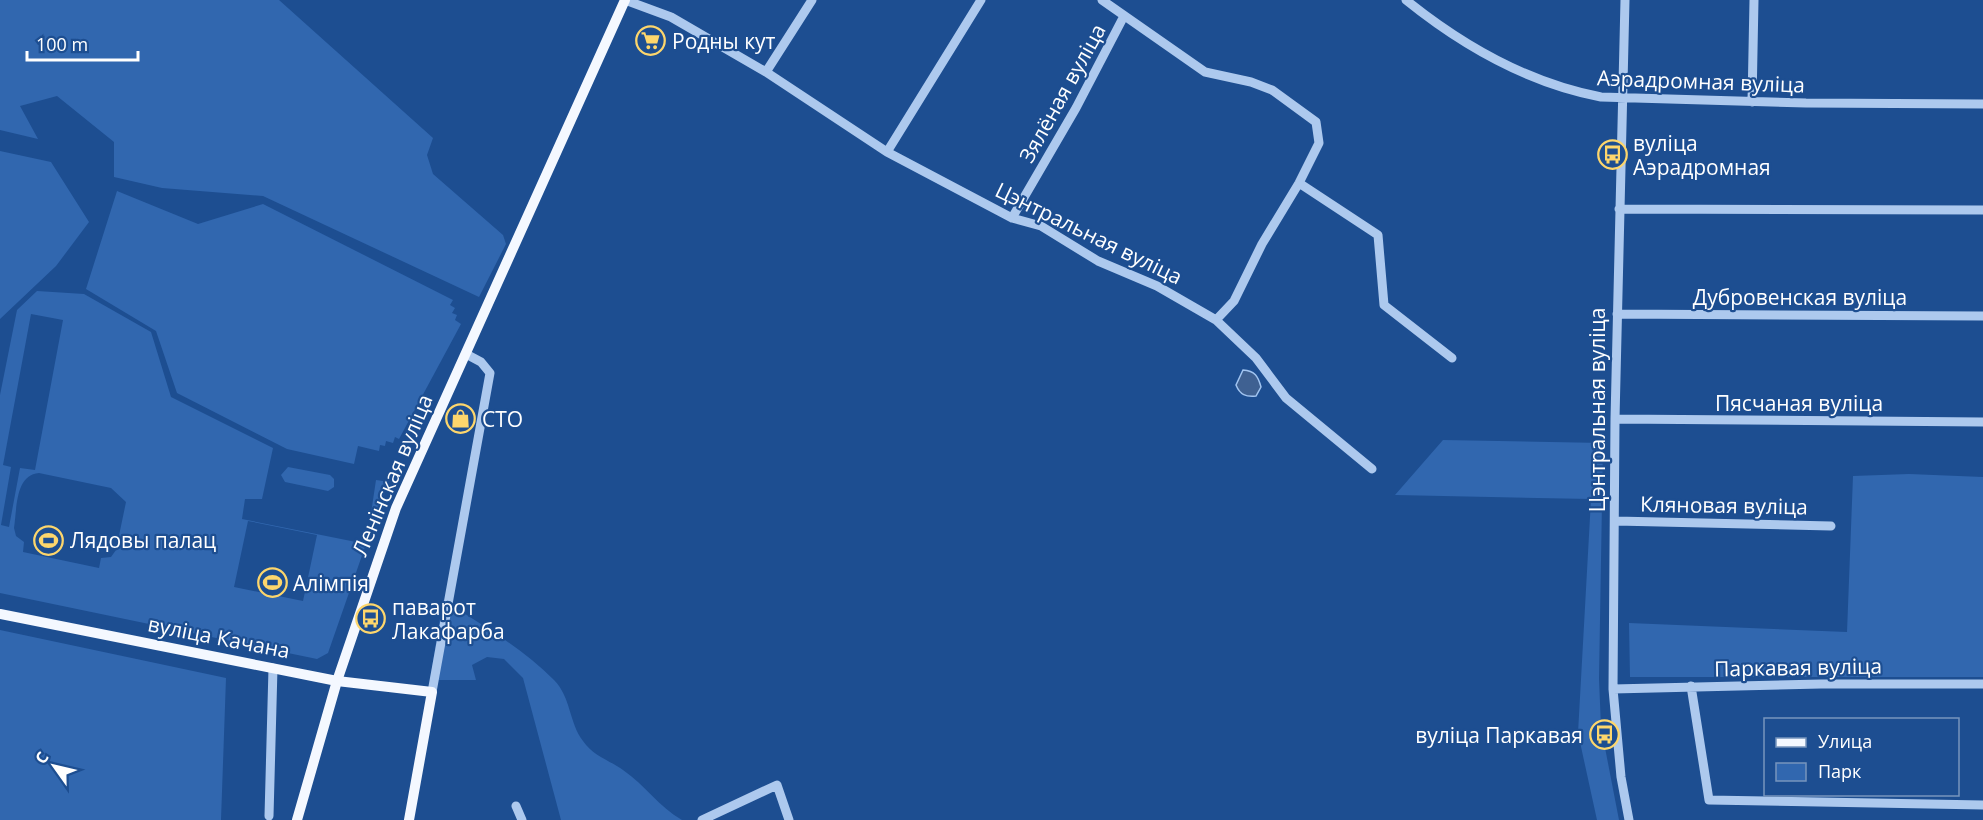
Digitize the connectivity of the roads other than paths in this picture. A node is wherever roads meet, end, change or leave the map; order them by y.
1 (625, 0) edge
2 (812, 0) edge
3 (981, 0) edge
4 (1102, 0) edge
5 (1406, 0) edge
6 (1625, 0) edge
7 (1754, 0) edge
8 (1124, 16) junction
9 (766, 72) junction
10 (1623, 97) junction
11 (1752, 102) junction
12 (1983, 104) edge
13 (562, 140) joint
14 (888, 152) junction
15 (1299, 183) junction
16 (1619, 209) junction
17 (1983, 210) edge
18 (1012, 218) junction
19 (1617, 314) junction
20 (1983, 316) edge
21 (1216, 320) junction
22 (466, 354) junction
23 (1452, 358) dead end
24 (1615, 419) junction
25 (1983, 422) edge
26 (1372, 469) dead end
27 (1616, 521) junction
28 (1831, 526) dead end
29 (0, 614) edge
30 (273, 668) junction
31 (337, 681) junction
32 (1983, 684) edge
33 (1691, 686) junction
34 (1613, 689) junction
35 (432, 692) junction
36 (1983, 805) edge
37 (516, 806) dead end
38 (269, 816) dead end
39 (297, 820) edge
40 (410, 820) edge
41 (522, 820) edge
42 (702, 820) edge
43 (789, 820) edge
44 (1629, 820) edge

1 - 9 street, Цэнтральная вуліца
1 - 13 main road, Цэнтральная вуліца
2 - 9 street
3 - 14 street
4 - 8 street
5 - 10 street, Аэрадромная вуліца
6 - 10 street, Цэнтральная вуліца
7 - 11 street
8 - 15 street
8 - 18 street, Зялёная вуліца
9 - 14 street, Цэнтральная вуліца
10 - 11 street, Аэрадромная вуліца
10 - 16 street, Цэнтральная вуліца
11 - 12 street, Аэрадромная вуліца
13 - 22 main road, Ленінская вуліца
14 - 18 street, Цэнтральная вуліца
15 - 21 street
15 - 23 street
16 - 17 street
16 - 19 street, Цэнтральная вуліца
18 - 21 street, Цэнтральная вуліца
19 - 20 street, Дубровенская вуліца
19 - 24 street, Цэнтральная вуліца
21 - 26 street, Цэнтральная вуліца
22 - 31 main road, Ленінская вуліца
22 - 35 street
24 - 25 street, Пясчаная вуліца
24 - 27 street, Цэнтральная вуліца
27 - 28 street, Кляновая вуліца
27 - 34 street, Цэнтральная вуліца
29 - 30 main road, вуліца Качана
30 - 31 main road, вуліца Качана
30 - 38 street
31 - 35 main road, вуліца Качана
31 - 39 main road, Ленінская вуліца
32 - 33 street, Паркавая вуліца
33 - 34 street, Паркавая вуліца
33 - 36 street
34 - 44 street, Цэнтральная вуліца
35 - 40 main road
37 - 41 street
42 - 43 street

